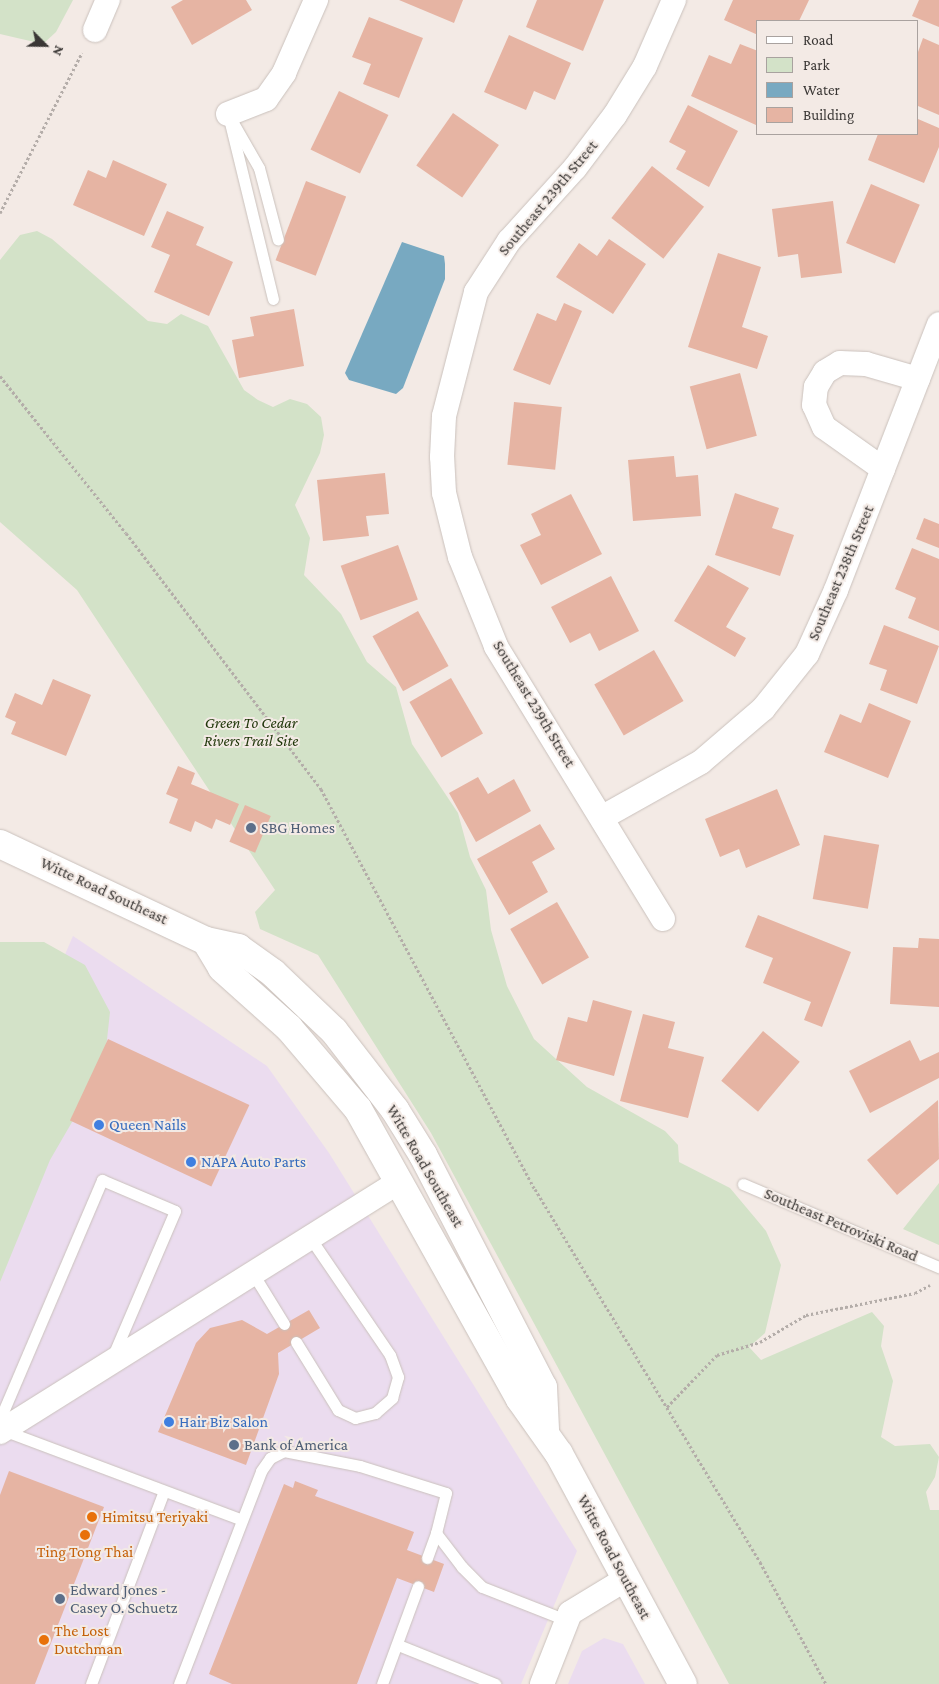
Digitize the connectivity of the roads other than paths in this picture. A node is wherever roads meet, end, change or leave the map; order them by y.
1 (108, 0) edge
2 (316, 0) edge
3 (674, 0) edge
4 (95, 30) road end
5 (228, 114) junction
6 (278, 240) dead end
7 (272, 299) dead end
8 (939, 324) edge
9 (918, 379) junction
10 (883, 469) junction
11 (603, 817) junction
12 (0, 844) edge
13 (663, 919) dead end
14 (206, 941) junction
15 (400, 1181) junction
16 (743, 1184) dead end
17 (308, 1235) junction
18 (939, 1267) edge
19 (251, 1271) junction
20 (502, 1306) junction
21 (284, 1324) dead end
22 (296, 1342) dead end
23 (110, 1362) junction
24 (1, 1427) edge
25 (545, 1430) junction
26 (164, 1490) junction
27 (242, 1520) junction
28 (436, 1532) junction
29 (427, 1558) dead end
30 (626, 1579) junction
31 (418, 1586) dead end
32 (566, 1620) junction
33 (398, 1645) junction
34 (544, 1683) edge
35 (90, 1684) edge
36 (179, 1684) edge
37 (382, 1684) edge
38 (495, 1684) edge
39 (683, 1684) edge

1 - 4 street
2 - 5 street
3 - 11 street, Southeast 239th Street
5 - 6 lane
5 - 7 lane
8 - 9 street, Southeast 238th Street
9 - 10 street, Southeast 238th Street
9 - 10 street
10 - 11 street, Southeast 238th Street
11 - 13 street, Southeast 239th Street
12 - 14 street, Witte Road Southeast
14 - 15 street, Witte Road Southeast
14 - 20 street, Witte Road Southeast
15 - 17 street
15 - 20 street
15 - 25 street, Witte Road Southeast
16 - 18 lane, Southeast Petroviski Road
17 - 19 street
17 - 22 lane
19 - 21 lane
19 - 23 street
20 - 25 street, Witte Road Southeast
23 - 24 street
23 - 24 lane
24 - 26 lane
25 - 30 street, Witte Road Southeast
26 - 27 lane
26 - 35 lane
27 - 28 lane
27 - 36 lane
28 - 29 lane
28 - 32 lane
30 - 32 street
30 - 39 street, Witte Road Southeast
31 - 33 lane
32 - 34 street
33 - 37 lane
33 - 38 lane

